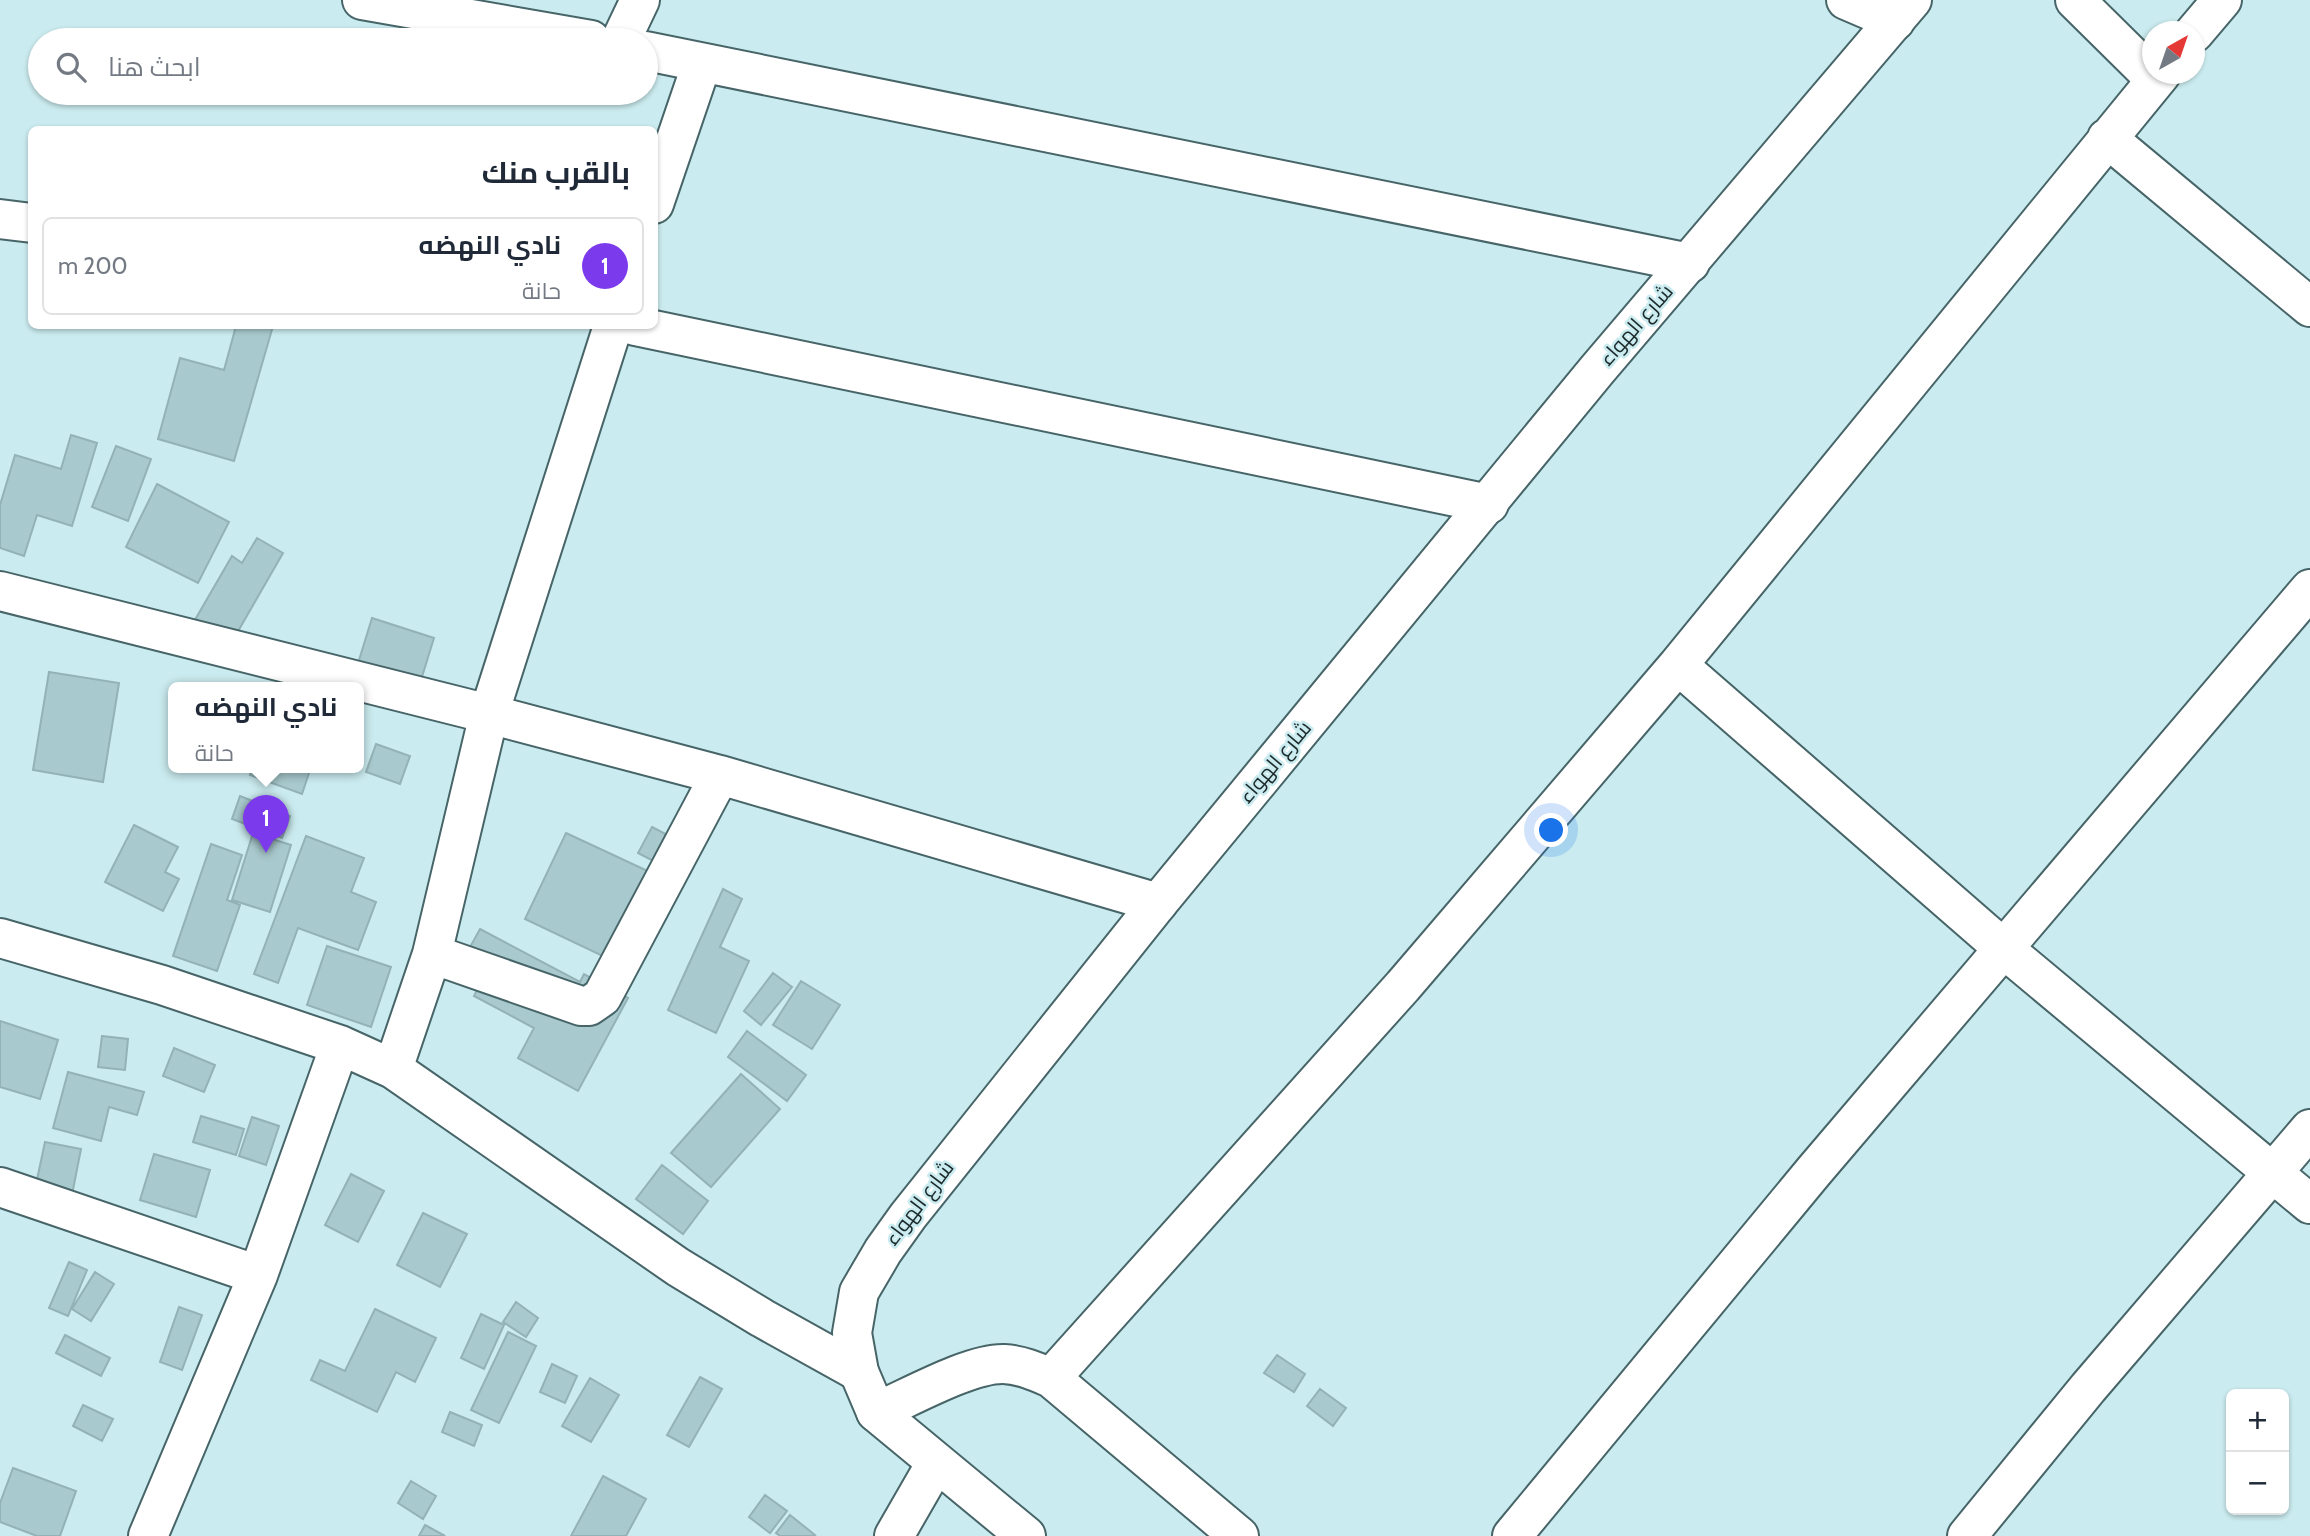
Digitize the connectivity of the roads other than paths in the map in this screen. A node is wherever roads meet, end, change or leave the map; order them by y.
1 (362, 0) edge
2 (639, 0) edge
3 (1846, 0) edge
4 (2075, 0) edge
5 (2222, 0) edge
6 (1904, 10) edge
7 (2204, 21) edge
8 (522, 28) edge
9 (626, 28) edge
10 (658, 54) edge
11 (2142, 62) edge
12 (702, 63) junction
13 (2152, 84) edge
14 (2107, 138) junction
15 (658, 192) edge
16 (0, 219) edge
17 (28, 222) edge
18 (1690, 263) junction
19 (2310, 307) edge
20 (612, 329) edge
21 (649, 329) edge
22 (1489, 504) junction
23 (2310, 589) edge
24 (0, 591) edge
25 (1678, 665) junction
26 (362, 682) edge
27 (364, 683) edge
28 (489, 714) junction
29 (720, 775) junction
30 (1158, 903) junction
31 (0, 938) edge
32 (2004, 949) junction
33 (432, 954) junction
34 (340, 1045) junction
35 (393, 1069) junction
36 (2310, 1129) edge
37 (2273, 1172) junction
38 (0, 1187) edge
39 (2310, 1204) edge
40 (258, 1275) junction
41 (859, 1372) junction
42 (1051, 1378) junction
43 (876, 1412) junction
44 (936, 1463) junction
45 (148, 1536) edge
46 (894, 1536) edge
47 (1026, 1536) edge
48 (1239, 1536) edge
49 (1512, 1536) edge
50 (1968, 1536) edge

1 - 8 street
2 - 9 street
3 - 6 street
4 - 11 street
5 - 7 street
6 - 18 street, شارع الهواء
10 - 12 street
12 - 15 street
12 - 18 street
13 - 14 street
14 - 19 street
14 - 25 street
16 - 17 street
18 - 22 street, شارع الهواء
20 - 28 street
21 - 22 street
22 - 30 street, شارع الهواء
23 - 32 street
24 - 26 street
25 - 32 street
25 - 42 street
27 - 28 street
28 - 29 street
28 - 33 street
29 - 30 street
29 - 33 street
30 - 41 street, شارع الهواء
31 - 34 street
32 - 37 street
32 - 49 street
33 - 35 street
34 - 35 street
34 - 40 street
35 - 41 street
36 - 37 street
37 - 39 street
37 - 50 street
38 - 40 street
40 - 45 street
41 - 43 street, شارع الهواء
42 - 43 street
42 - 48 street
43 - 44 street, شارع الهواء
44 - 46 street
44 - 47 street, شارع الهواء

